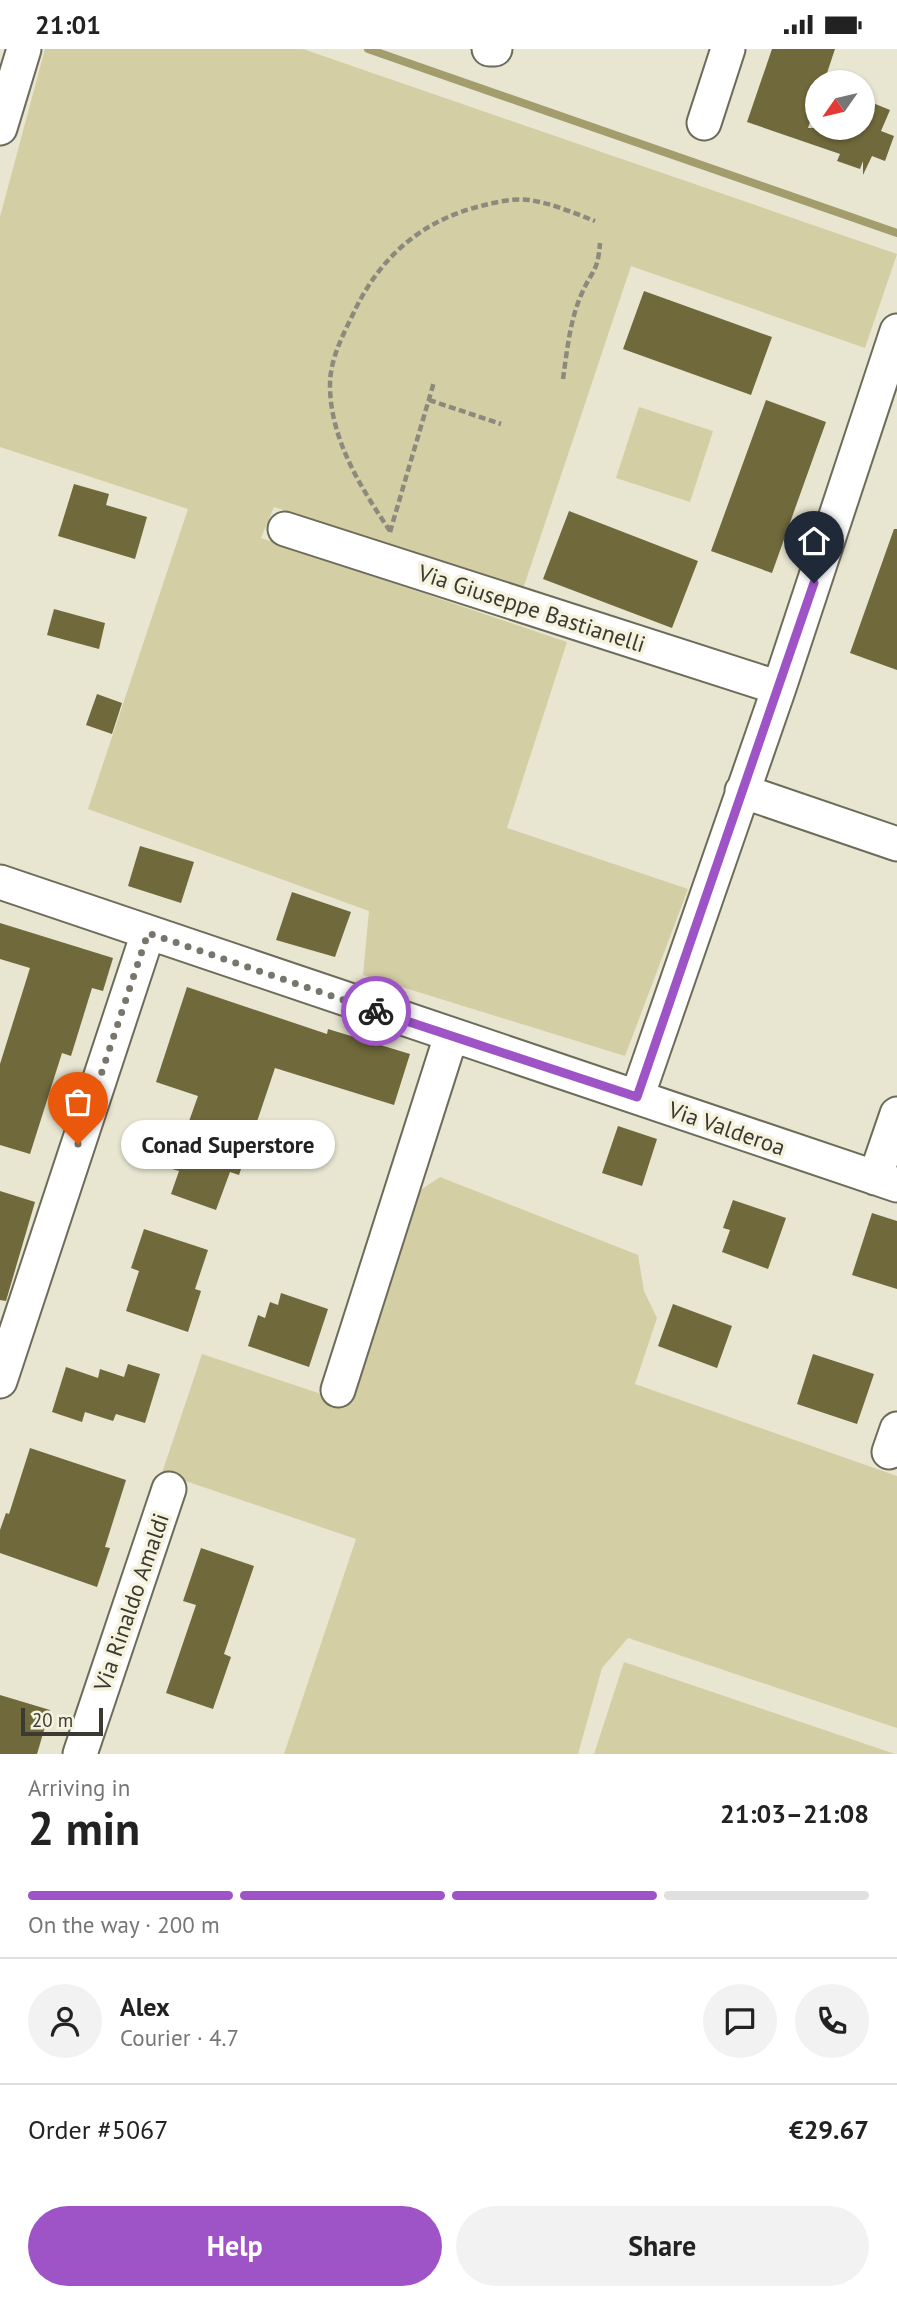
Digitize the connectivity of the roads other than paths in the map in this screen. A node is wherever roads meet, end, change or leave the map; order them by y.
1 (24, 49) edge
2 (489, 49) edge
3 (495, 49) edge
4 (728, 49) edge
5 (704, 123) dead end
6 (0, 128) edge
7 (897, 331) edge
8 (285, 529) dead end
9 (779, 688) junction
10 (742, 791) junction
11 (897, 844) edge
12 (0, 882) edge
13 (148, 933) junction
14 (451, 1037) junction
15 (637, 1097) junction
16 (897, 1114) edge
17 (886, 1182) edge
18 (0, 1381) edge
19 (338, 1390) dead end
20 (169, 1489) dead end
21 (80, 1754) edge

1 - 6 street
2 - 3 street
4 - 5 street
7 - 9 street
8 - 9 street, Via Giuseppe Bastianelli
9 - 10 street
10 - 11 street
10 - 15 street
12 - 13 street, Via Valderoa
13 - 14 street, Via Valderoa
13 - 18 street
14 - 15 street, Via Valderoa
14 - 19 street
15 - 17 street, Via Valderoa
16 - 17 street
20 - 21 street, Via Rinaldo Amaldi

